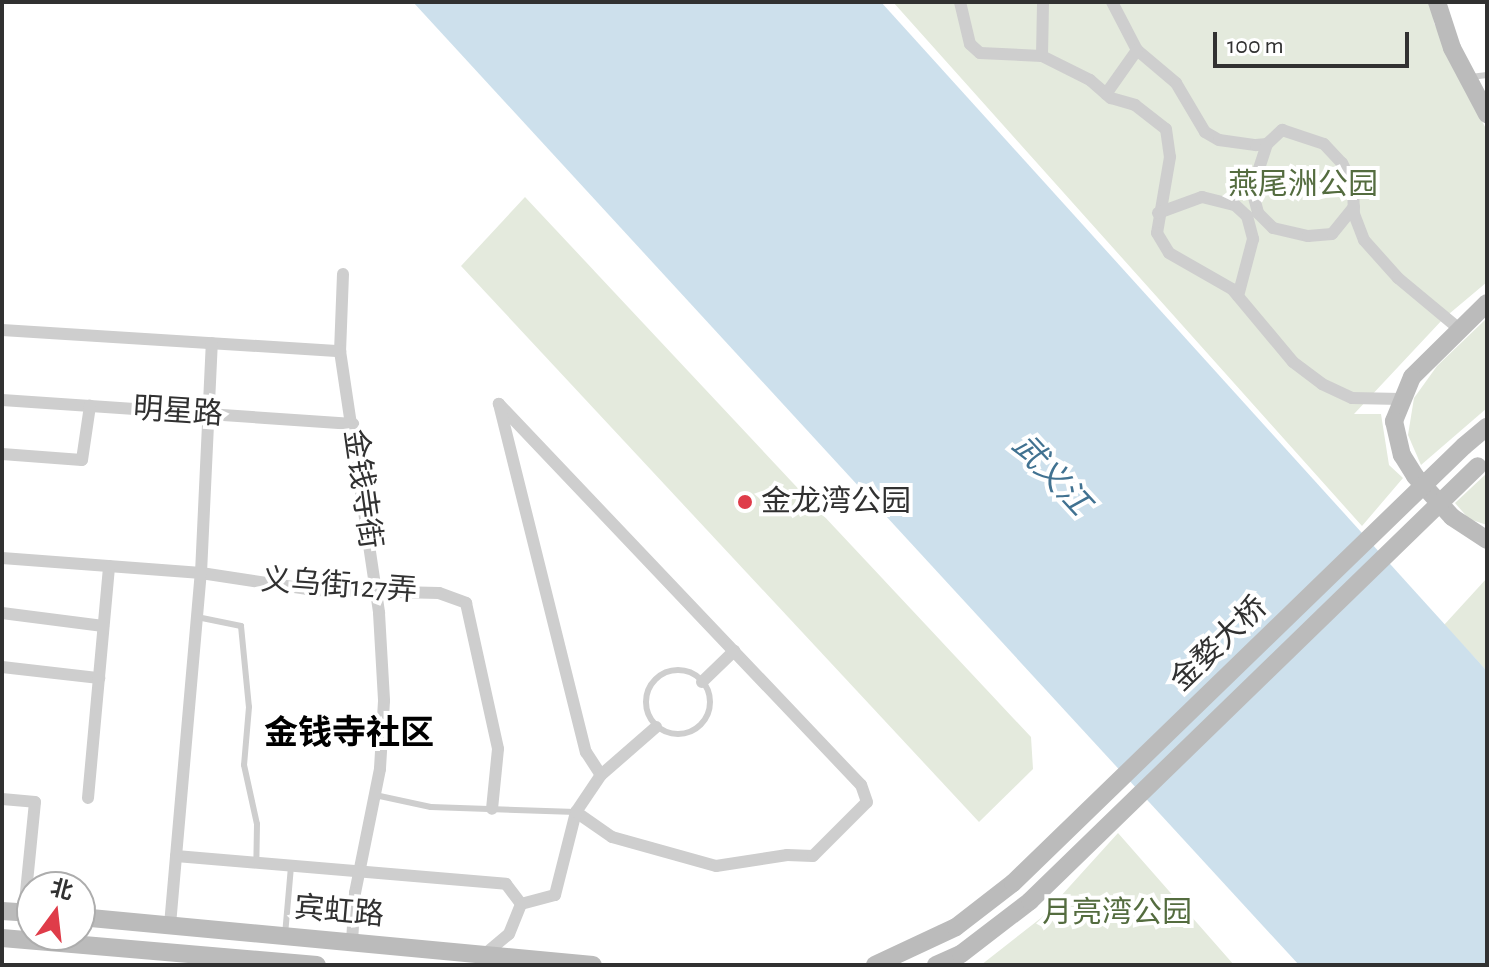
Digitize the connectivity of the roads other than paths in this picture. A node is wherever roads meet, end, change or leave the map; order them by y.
1 (960, 2) edge
2 (1043, 2) edge
3 (1112, 2) edge
4 (1437, 2) edge
5 (1137, 50) junction
6 (1042, 56) junction
7 (1487, 75) edge
8 (1471, 77) dead end
9 (1106, 94) junction
10 (1487, 114) edge
11 (1267, 144) junction
12 (1354, 207) junction
13 (1158, 213) junction
14 (343, 274) dead end
15 (1238, 296) junction
16 (1487, 303) edge
17 (1458, 328) junction
18 (2, 330) edge
19 (212, 343) junction
20 (340, 351) junction
21 (1401, 399) junction
22 (2, 400) edge
23 (90, 406) junction
24 (209, 414) junction
25 (353, 424) junction
26 (1487, 427) edge
27 (2, 454) edge
28 (1482, 462) edge
29 (1487, 540) edge
30 (2, 558) edge
31 (109, 566) junction
32 (201, 573) junction
33 (376, 588) junction
34 (2, 613) edge
35 (197, 617) junction
36 (103, 626) junction
37 (734, 651) junction
38 (2, 667) edge
39 (99, 678) junction
40 (702, 682) junction
41 (656, 727) junction
42 (601, 775) junction
43 (375, 795) junction
44 (88, 798) dead end
45 (2, 799) edge
46 (492, 809) junction
47 (576, 812) junction
48 (176, 856) junction
49 (256, 863) junction
50 (291, 866) junction
51 (31, 871) edge
52 (359, 873) junction
53 (521, 904) junction
54 (96, 918) edge
55 (170, 925) junction
56 (285, 936) junction
57 (2, 938) edge
58 (352, 942) junction
59 (486, 959) edge
60 (198, 960) edge
61 (317, 965) edge
62 (593, 965) edge
63 (875, 965) edge
64 (936, 965) edge

1 - 6 street
2 - 6 street
3 - 5 street
4 - 10 main road
5 - 9 street
5 - 11 street
6 - 9 street
7 - 8 lane
9 - 13 street
11 - 12 street
11 - 12 street
12 - 17 street
13 - 15 street
13 - 15 street
14 - 20 street, 金钱寺街
15 - 21 street
16 - 17 main road
17 - 21 main road
18 - 19 street
19 - 20 street
19 - 24 street
20 - 25 street, 金钱寺街
21 - 29 main road
22 - 23 street, 明星路
23 - 24 street, 明星路
23 - 27 street
24 - 25 street, 明星路
24 - 32 street
25 - 33 street, 金钱寺街
26 - 63 main road, 金婺大桥, bridge
28 - 64 main road, 金婺大桥, bridge
30 - 31 street, 义乌街127弄
31 - 32 street, 义乌街127弄
31 - 36 street
32 - 33 street, 义乌街127弄
32 - 35 street
33 - 43 street, 金钱寺街
33 - 46 street, 义乌街127弄
34 - 36 street
35 - 48 street
35 - 49 lane
36 - 39 street
37 - 40 street
37 - 42 street
37 - 47 street
38 - 39 street
39 - 44 street
40 - 41 lane
40 - 41 lane
41 - 42 street
42 - 47 street
43 - 46 lane
43 - 52 street, 金钱寺街
45 - 51 street
46 - 47 lane
47 - 53 street
48 - 49 street
48 - 55 street
49 - 50 street
50 - 52 street
50 - 56 lane
52 - 53 street
52 - 58 street, 金钱寺街
53 - 59 street
54 - 55 main road, 宾虹路
55 - 56 main road, 宾虹路
56 - 58 main road, 宾虹路
57 - 60 main road, 宾虹路
58 - 59 main road, 宾虹路
59 - 62 main road, 宾虹路
60 - 61 main road, 宾虹路

